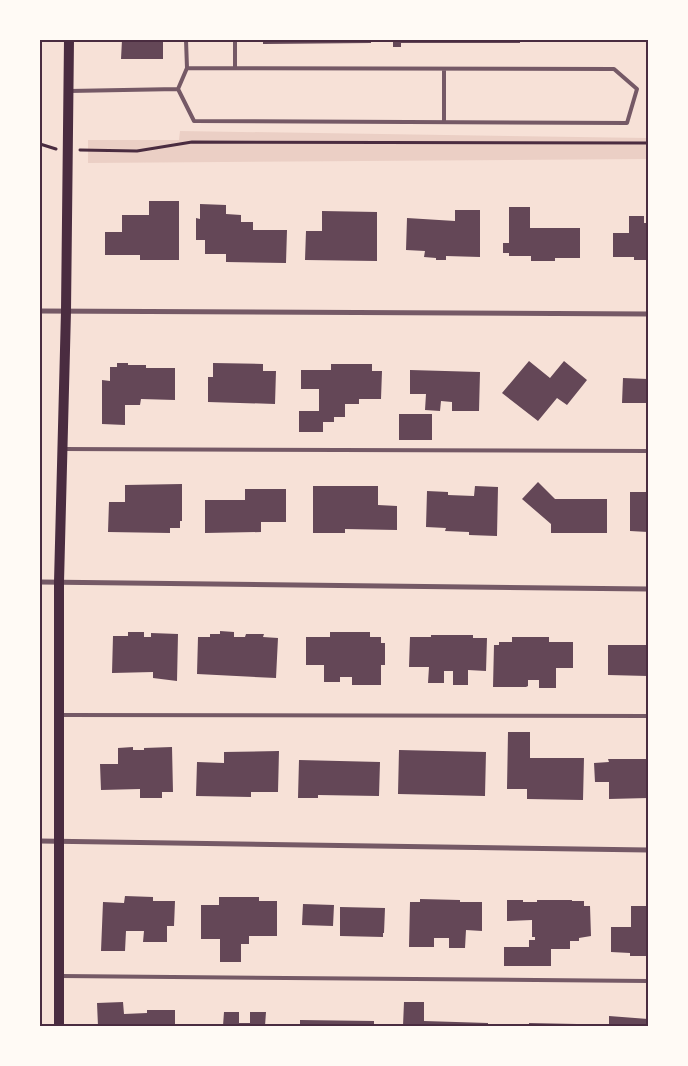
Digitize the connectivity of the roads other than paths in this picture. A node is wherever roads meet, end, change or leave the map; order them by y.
1 (69, 40) edge
2 (186, 40) edge
3 (235, 40) edge
4 (187, 68) junction
5 (235, 68) junction
6 (444, 69) junction
7 (178, 89) junction
8 (69, 91) junction
9 (444, 122) junction
10 (40, 311) edge
11 (66, 311) junction
12 (648, 314) edge
13 (62, 449) junction
14 (648, 451) edge
15 (40, 582) edge
16 (59, 582) junction
17 (648, 589) edge
18 (59, 715) junction
19 (648, 716) edge
20 (40, 841) edge
21 (59, 842) junction
22 (648, 850) edge
23 (59, 976) junction
24 (648, 980) edge
25 (59, 1026) edge

1 - 8 main road
2 - 4 lane
3 - 5 lane
4 - 5 lane
4 - 7 lane
5 - 6 lane
6 - 9 lane
6 - 9 lane
7 - 8 lane
7 - 9 lane
8 - 11 main road
10 - 11 street
11 - 12 street
11 - 13 main road
13 - 14 lane
13 - 16 main road
15 - 16 street
16 - 17 street
16 - 18 main road
18 - 19 lane
18 - 21 main road
20 - 21 street
21 - 22 street
21 - 23 main road
23 - 24 lane
23 - 25 main road

